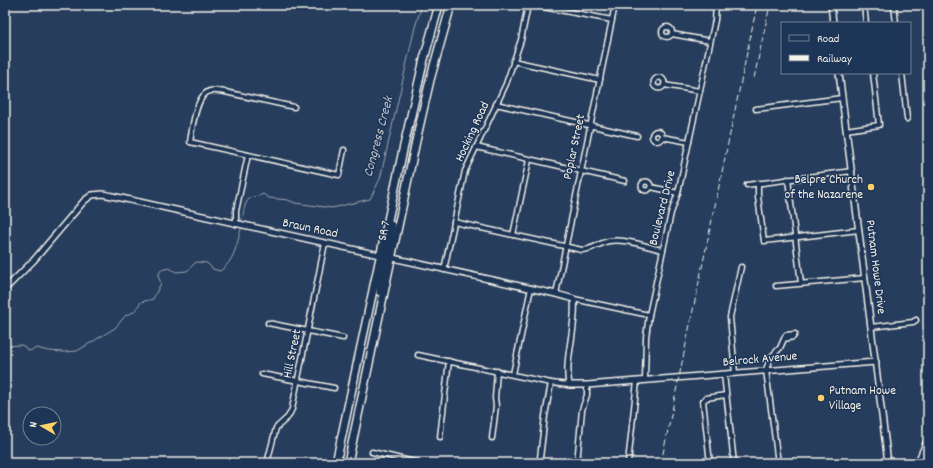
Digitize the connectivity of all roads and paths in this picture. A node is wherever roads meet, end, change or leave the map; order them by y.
1 (439, 5) edge
2 (451, 5) edge
3 (528, 5) edge
4 (533, 5) edge
5 (615, 5) edge
6 (716, 5) edge
7 (831, 5) edge
8 (864, 5) edge
9 (894, 5) edge
10 (612, 20) junction
11 (833, 22) edge
12 (866, 22) edge
13 (896, 22) edge
14 (672, 34) dead end
15 (710, 41) junction
16 (514, 61) junction
17 (839, 74) edge
18 (872, 74) edge
19 (902, 74) edge
20 (600, 80) junction
21 (664, 84) dead end
22 (700, 91) junction
23 (842, 98) junction
24 (496, 104) junction
25 (294, 107) dead end
26 (756, 109) dead end
27 (907, 119) dead end
28 (591, 126) junction
29 (846, 130) junction
30 (637, 136) dead end
31 (662, 137) dead end
32 (689, 142) junction
33 (476, 147) junction
34 (344, 150) dead end
35 (248, 155) junction
36 (529, 160) junction
37 (852, 171) junction
38 (581, 172) junction
39 (788, 179) junction
40 (625, 181) dead end
41 (747, 184) dead end
42 (758, 184) junction
43 (651, 187) dead end
44 (678, 193) junction
45 (454, 222) junction
46 (236, 224) junction
47 (858, 230) junction
48 (513, 235) junction
49 (795, 238) junction
50 (326, 243) junction
51 (565, 247) junction
52 (663, 250) junction
53 (386, 256) junction
54 (741, 267) dead end
55 (444, 270) junction
56 (865, 278) junction
57 (801, 283) junction
58 (776, 286) dead end
59 (531, 288) junction
60 (5, 289) edge
61 (556, 294) junction
62 (574, 299) junction
63 (649, 315) junction
64 (916, 320) dead end
65 (268, 323) dead end
66 (871, 327) junction
67 (309, 330) junction
68 (344, 338) dead end
69 (784, 339) dead end
70 (418, 355) dead end
71 (449, 361) junction
72 (876, 362) junction
73 (766, 370) junction
74 (497, 371) junction
75 (735, 373) junction
76 (262, 374) dead end
77 (513, 374) junction
78 (724, 374) junction
79 (645, 380) junction
80 (298, 381) junction
81 (637, 381) junction
82 (551, 383) junction
83 (569, 385) junction
84 (587, 385) junction
85 (334, 388) dead end
86 (726, 395) junction
87 (440, 437) dead end
88 (492, 438) dead end
89 (928, 440) edge
90 (372, 452) dead end
91 (540, 458) dead end
92 (267, 463) edge
93 (336, 463) edge
94 (348, 463) edge
95 (418, 463) edge
96 (577, 463) edge
97 (628, 463) edge
98 (710, 463) edge
99 (734, 463) edge
100 (778, 463) edge
101 (888, 463) edge
102 (918, 463) edge

1 - 53 highway, SR 7 / SR 7
2 - 53 highway, SR 7 / SR 7
3 - 16 street, Hocking Road
4 - 10 street
5 - 10 street, Poplar Street
6 - 15 street, Boulevard Drive
7 - 11 street
8 - 12 street
9 - 13 street
10 - 20 street, Poplar Street
14 - 15 street
15 - 22 street, Boulevard Drive
16 - 20 street
16 - 24 street, Hocking Road
17 - 23 street, Putnam Howe Drive
18 - 29 street
19 - 27 street
20 - 28 street, Poplar Street
21 - 22 street
22 - 32 street, Boulevard Drive
23 - 26 street
23 - 29 street, Putnam Howe Drive
24 - 28 street
24 - 33 street, Hocking Road
25 - 35 street
28 - 30 street
28 - 38 street, Poplar Street
29 - 37 street, Putnam Howe Drive
31 - 32 street
32 - 44 street, Boulevard Drive
33 - 36 street
33 - 45 street, Hocking Road
34 - 35 street
35 - 46 street
36 - 38 street
36 - 48 street
37 - 39 street
37 - 47 street, Putnam Howe Drive
38 - 40 street
38 - 51 street, Poplar Street
39 - 42 street
39 - 49 street
41 - 42 street
42 - 49 street
43 - 44 street
44 - 52 street, Boulevard Drive
45 - 48 street
45 - 55 street, Hocking Road
46 - 50 street, Braun Road
46 - 60 street, Braun Road
47 - 49 street
47 - 56 street, Putnam Howe Drive
48 - 51 street
49 - 57 street
50 - 53 street, Braun Road
50 - 67 street, Hill Street
51 - 52 street
51 - 61 street, Poplar Street
52 - 63 street, Boulevard Drive
53 - 55 street, Braun Road
53 - 93 highway, SR 7 / SR 7
53 - 94 highway, SR 7 / SR 7
54 - 75 street
55 - 59 street, Braun Road
56 - 57 street
56 - 66 street, Putnam Howe Drive
57 - 58 street
59 - 61 street, Braun Road
59 - 77 street
61 - 62 street, Braun Road
62 - 63 street, Braun Road
62 - 83 street
63 - 79 street, Boulevard Drive
64 - 66 street
65 - 67 street
66 - 72 street, Putnam Howe Drive
67 - 68 street
67 - 80 street, Hill Street
69 - 73 street
70 - 71 street
71 - 74 street
71 - 87 street
72 - 73 street, Belrock Avenue
72 - 101 street, Putnam Howe Drive
73 - 75 street, Belrock Avenue
73 - 100 street
74 - 77 street
74 - 88 street
75 - 78 street, Belrock Avenue
76 - 80 street
77 - 82 street
78 - 79 street, Belrock Avenue
78 - 86 street
79 - 81 street, Belrock Avenue
80 - 85 street
80 - 92 street, Hill Street
81 - 84 street
81 - 97 street
82 - 83 street
82 - 91 street
83 - 84 street
84 - 96 street
86 - 98 street
86 - 99 street
89 - 102 main road
90 - 95 street

